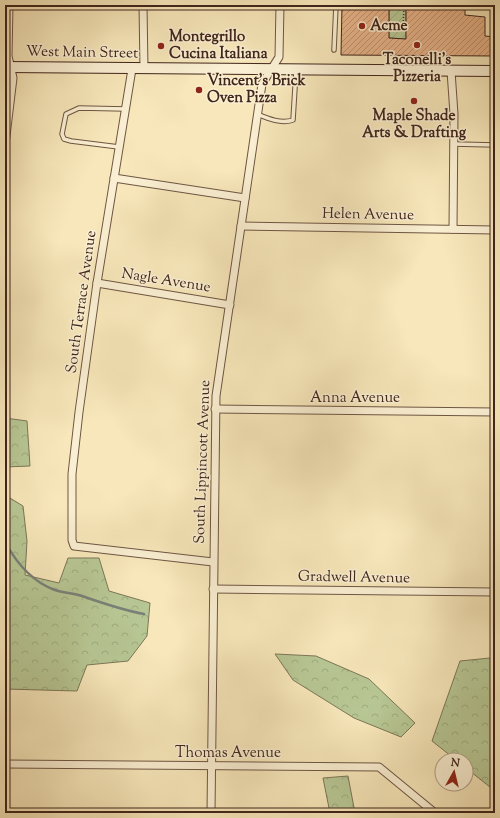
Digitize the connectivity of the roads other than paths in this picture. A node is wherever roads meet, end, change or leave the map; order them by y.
1 (9, 5) edge
2 (144, 5) edge
3 (280, 5) edge
4 (336, 5) edge
5 (334, 50) dead end
6 (8, 68) edge
7 (132, 69) junction
8 (144, 69) junction
9 (270, 70) junction
10 (296, 70) junction
11 (451, 71) junction
12 (495, 71) edge
13 (126, 109) junction
14 (258, 114) junction
15 (5, 144) edge
16 (453, 144) junction
17 (495, 145) edge
18 (120, 147) junction
19 (114, 178) junction
20 (245, 198) junction
21 (242, 226) junction
22 (453, 229) junction
23 (495, 230) edge
24 (97, 283) junction
25 (230, 305) junction
26 (215, 410) junction
27 (495, 412) edge
28 (214, 562) junction
29 (214, 589) junction
30 (495, 592) edge
31 (5, 764) edge
32 (212, 767) junction
33 (211, 813) edge
34 (435, 813) edge

1 - 6 street
2 - 8 street
3 - 9 street, South Lippincott Avenue
4 - 5 lane
6 - 7 main road, West Main Street
6 - 15 street
7 - 8 main road, West Main Street
7 - 13 street, South Terrace Avenue
8 - 9 main road, West Main Street
9 - 10 main road, West Main Street
9 - 14 street, South Lippincott Avenue
10 - 11 main road, West Main Street
10 - 14 lane
11 - 12 main road, West Main Street
11 - 16 street
13 - 18 street, South Terrace Avenue
13 - 18 lane
14 - 20 street, South Lippincott Avenue
16 - 17 lane
16 - 22 street
18 - 19 street, South Terrace Avenue
19 - 20 street
19 - 24 street, South Terrace Avenue
20 - 21 street, South Lippincott Avenue
21 - 22 street, Helen Avenue
21 - 25 street, South Lippincott Avenue
22 - 23 street, Helen Avenue
24 - 25 street, Nagle Avenue
24 - 28 street, South Terrace Avenue
25 - 26 street, South Lippincott Avenue
26 - 27 street, Anna Avenue
26 - 28 street, South Lippincott Avenue
28 - 29 street, South Lippincott Avenue
29 - 30 street, Gradwell Avenue
29 - 32 street, South Lippincott Avenue
31 - 32 street, Thomas Avenue
32 - 33 street, South Lippincott Avenue
32 - 34 street, Thomas Avenue

